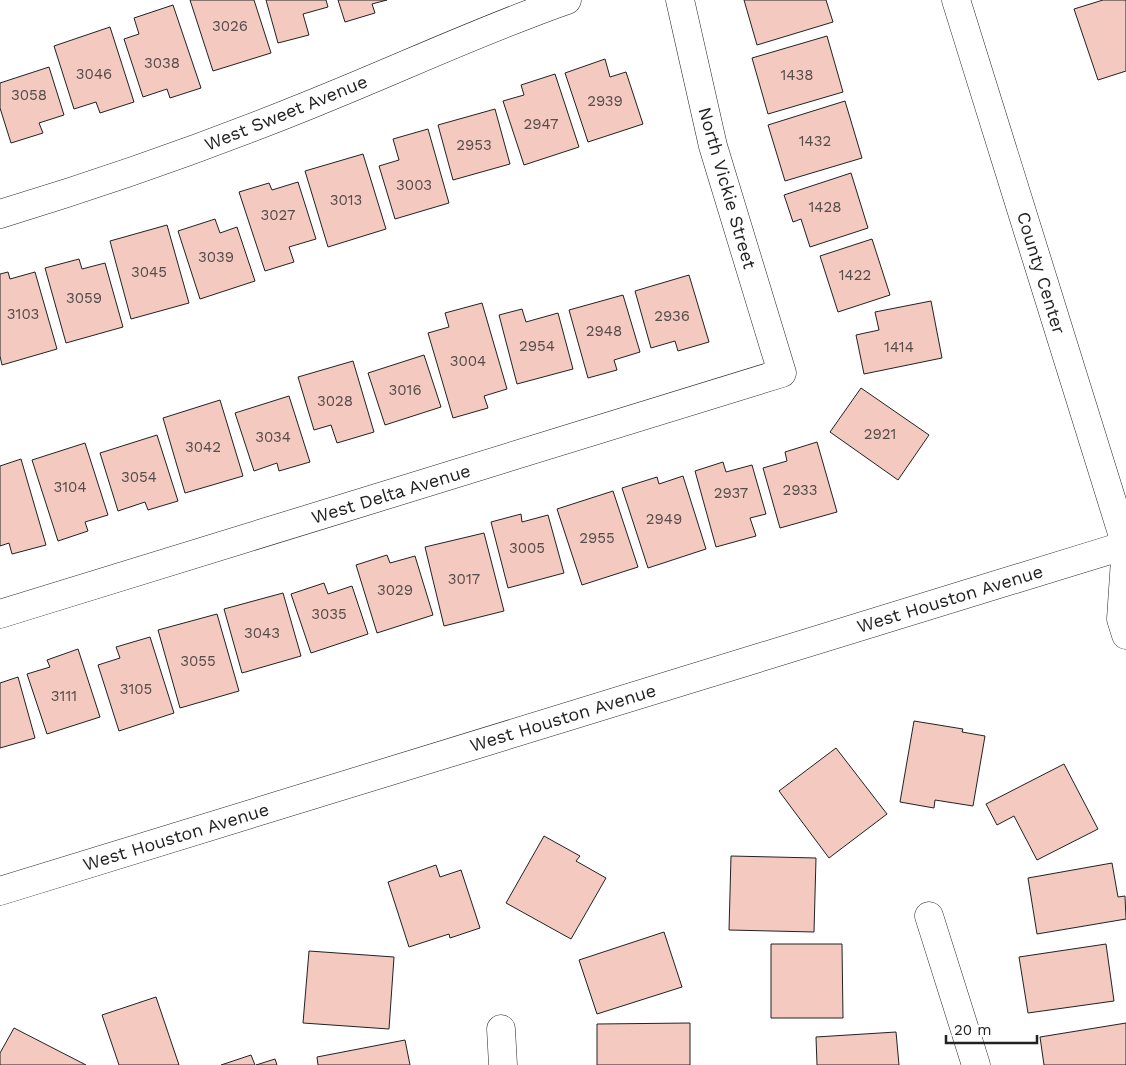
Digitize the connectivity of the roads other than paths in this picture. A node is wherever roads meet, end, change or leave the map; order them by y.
1 (567, 0) edge
2 (680, 0) edge
3 (956, 0) edge
4 (0, 214) edge
5 (782, 373) joint
6 (1126, 545) edge
7 (0, 614) edge
8 (1126, 635) edge
9 (0, 891) edge
10 (928, 916) dead end
11 (501, 1029) dead end
12 (503, 1065) edge
13 (976, 1065) edge

1 - 4 street, West Sweet Avenue
2 - 5 street, North Vickie Street
3 - 6 street, County Center
5 - 7 street, West Delta Avenue
6 - 8 street, County Center
6 - 9 street, West Houston Avenue
10 - 13 street
11 - 12 street

